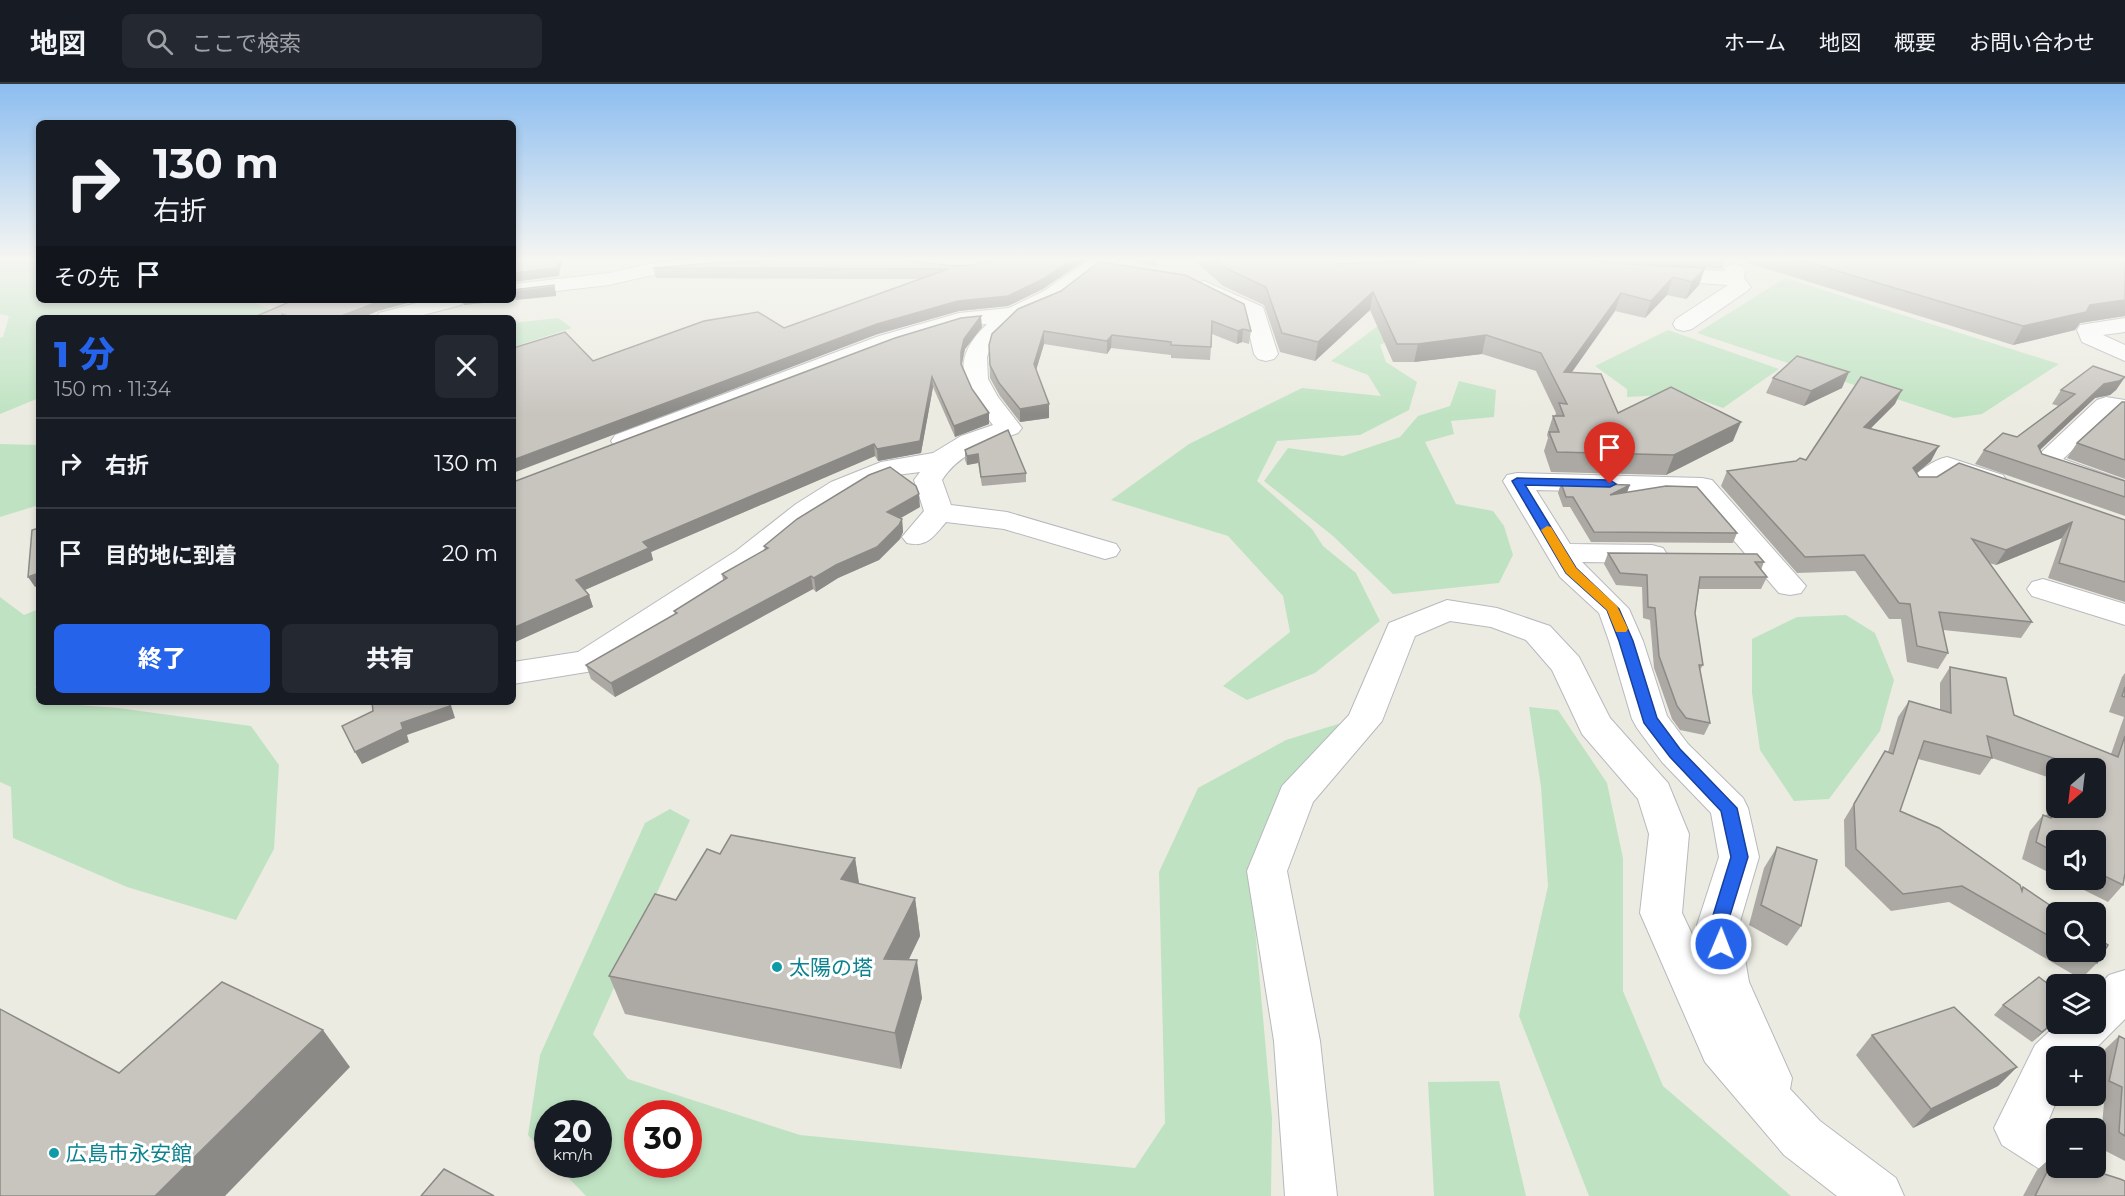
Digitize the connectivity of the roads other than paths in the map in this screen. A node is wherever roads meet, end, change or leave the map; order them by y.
1 (413, 311) edge
2 (1019, 311) edge
3 (1253, 311) edge
4 (1704, 311) edge
5 (398, 315) edge
6 (1010, 315) junction
7 (1684, 324) dead end
8 (2125, 325) edge
9 (1266, 354) dead end
10 (2125, 354) edge
11 (2125, 408) edge
12 (604, 449) edge
13 (941, 460) junction
14 (1921, 484) edge
15 (2014, 489) edge
16 (2120, 500) edge
17 (939, 512) junction
18 (917, 537) dead end
19 (1106, 550) dead end
20 (1561, 553) junction
21 (1679, 554) edge
22 (1790, 586) dead end
23 (2043, 589) dead end
24 (2125, 615) edge
25 (516, 674) edge
26 (2125, 989) edge
27 (2106, 1008) edge
28 (2079, 1034) edge
29 (1765, 1097) junction
30 (2046, 1144) edge
31 (1311, 1196) edge
32 (1878, 1196) edge

1 - 5 street
2 - 6 street
3 - 9 street
4 - 7 street
6 - 12 street
6 - 13 street
8 - 10 street
11 - 16 street
13 - 17 street
13 - 25 street
14 - 15 street
17 - 18 street
17 - 19 street
20 - 21 street
20 - 22 street
20 - 29 street
23 - 24 street
26 - 27 street
28 - 30 street
29 - 31 street
29 - 32 street

